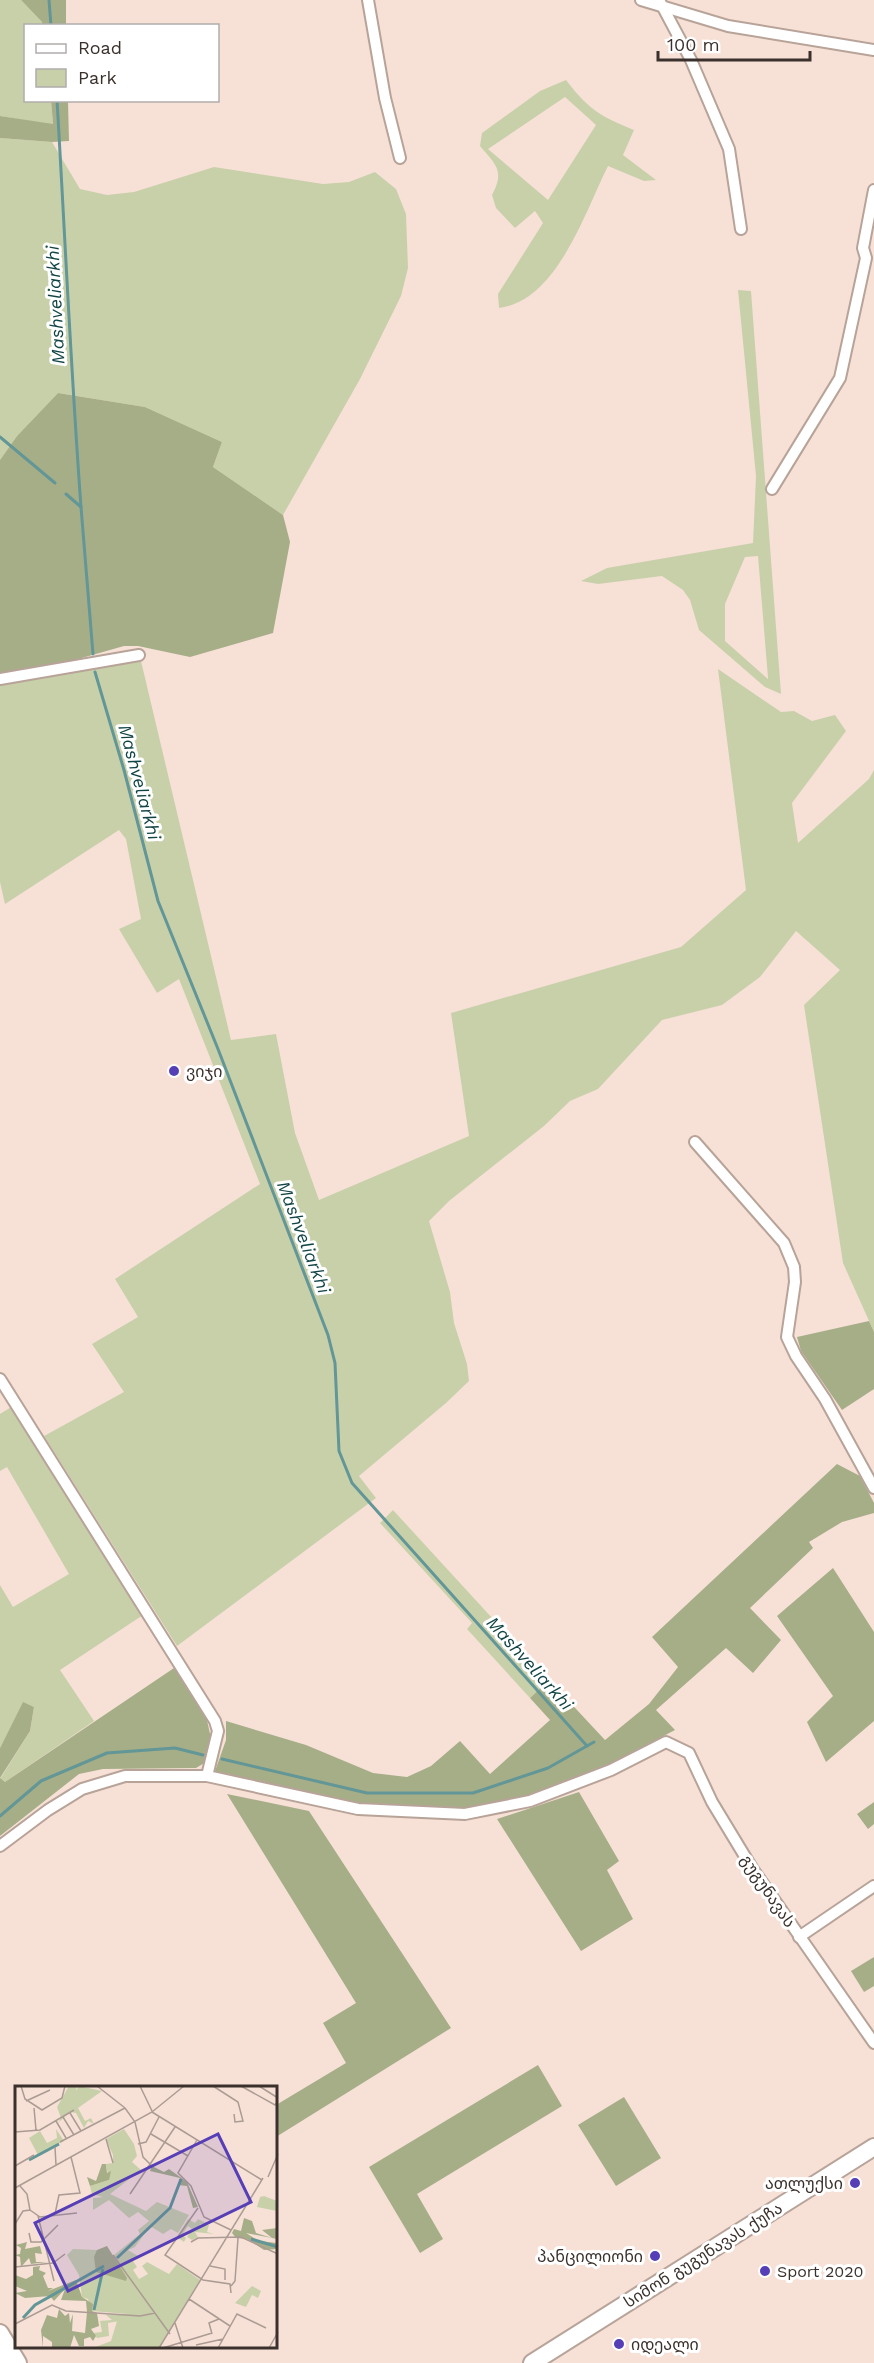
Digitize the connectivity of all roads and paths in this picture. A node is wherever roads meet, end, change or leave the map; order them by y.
1 (368, 0) edge
2 (641, 0) edge
3 (660, 3) edge
4 (874, 50) edge
5 (400, 158) dead end
6 (874, 190) edge
7 (741, 229) dead end
8 (870, 261) edge
9 (772, 489) dead end
10 (139, 656) dead end
11 (0, 679) edge
12 (695, 1142) dead end
13 (0, 1379) edge
14 (874, 1488) edge
15 (207, 1776) junction
16 (0, 1846) edge
17 (874, 1886) edge
18 (799, 1937) junction
19 (874, 2043) edge
20 (874, 2147) edge
21 (0, 2333) edge
22 (0, 2356) edge
23 (4, 2363) edge
24 (18, 2363) edge
25 (532, 2363) edge

1 - 5 street
2 - 3 street
3 - 4 street
3 - 7 street
6 - 8 street
8 - 9 street
10 - 11 street
12 - 14 street
13 - 15 street
15 - 16 street
15 - 18 street, გუგუნავას
17 - 18 street
18 - 19 street, გუგუნავას
20 - 25 main road, სიმონ გუგუნავას ქუჩა
21 - 24 main road
22 - 23 main road

